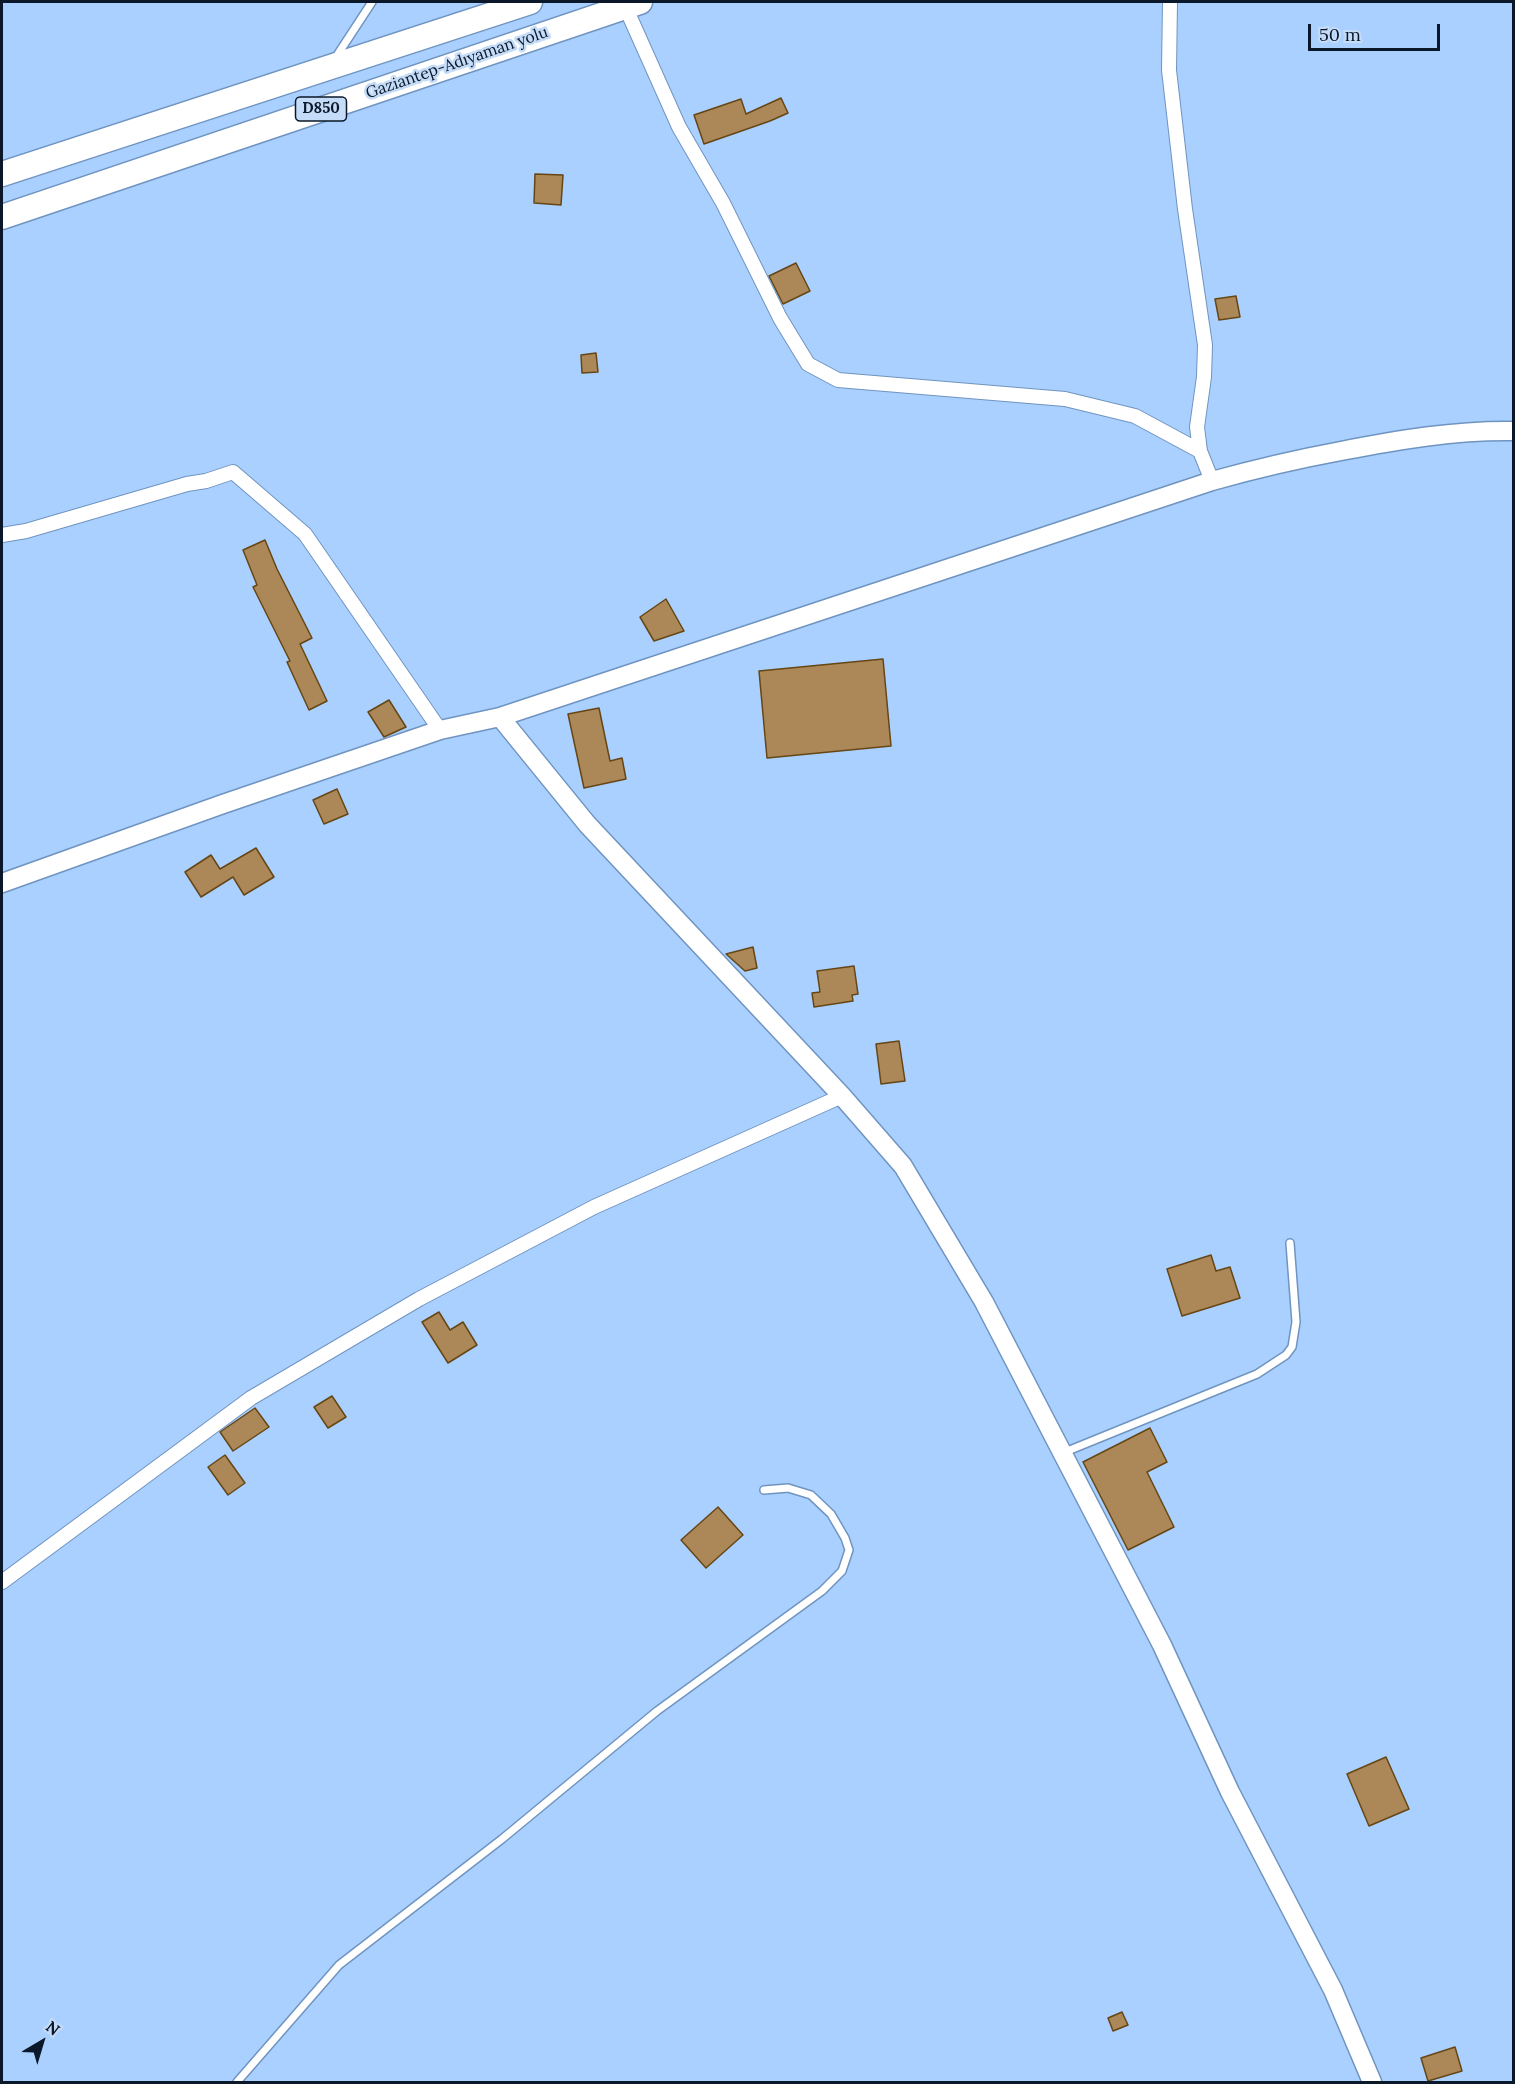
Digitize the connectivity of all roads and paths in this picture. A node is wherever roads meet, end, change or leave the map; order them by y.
1 (372, 2) edge
2 (1170, 2) edge
3 (518, 3) edge
4 (633, 4) edge
5 (329, 67) junction
6 (2, 174) edge
7 (2, 217) edge
8 (1514, 431) edge
9 (1200, 451) junction
10 (1212, 481) junction
11 (2, 535) edge
12 (500, 717) junction
13 (440, 730) junction
14 (2, 883) edge
15 (842, 1096) junction
16 (1290, 1243) dead end
17 (1063, 1453) junction
18 (764, 1490) dead end
19 (2, 1582) edge
20 (237, 2082) edge
21 (1372, 2082) edge

1 - 5 lane
2 - 9 street
3 - 5 highway, D850
4 - 7 highway, Gaziantep-Adıyaman yolu / D850
4 - 9 street
5 - 6 highway, D850
8 - 10 street
9 - 10 street
10 - 12 street
11 - 13 street
12 - 13 street
12 - 15 street
13 - 14 street
15 - 17 street
15 - 19 street
16 - 17 lane
17 - 21 street
18 - 20 lane

